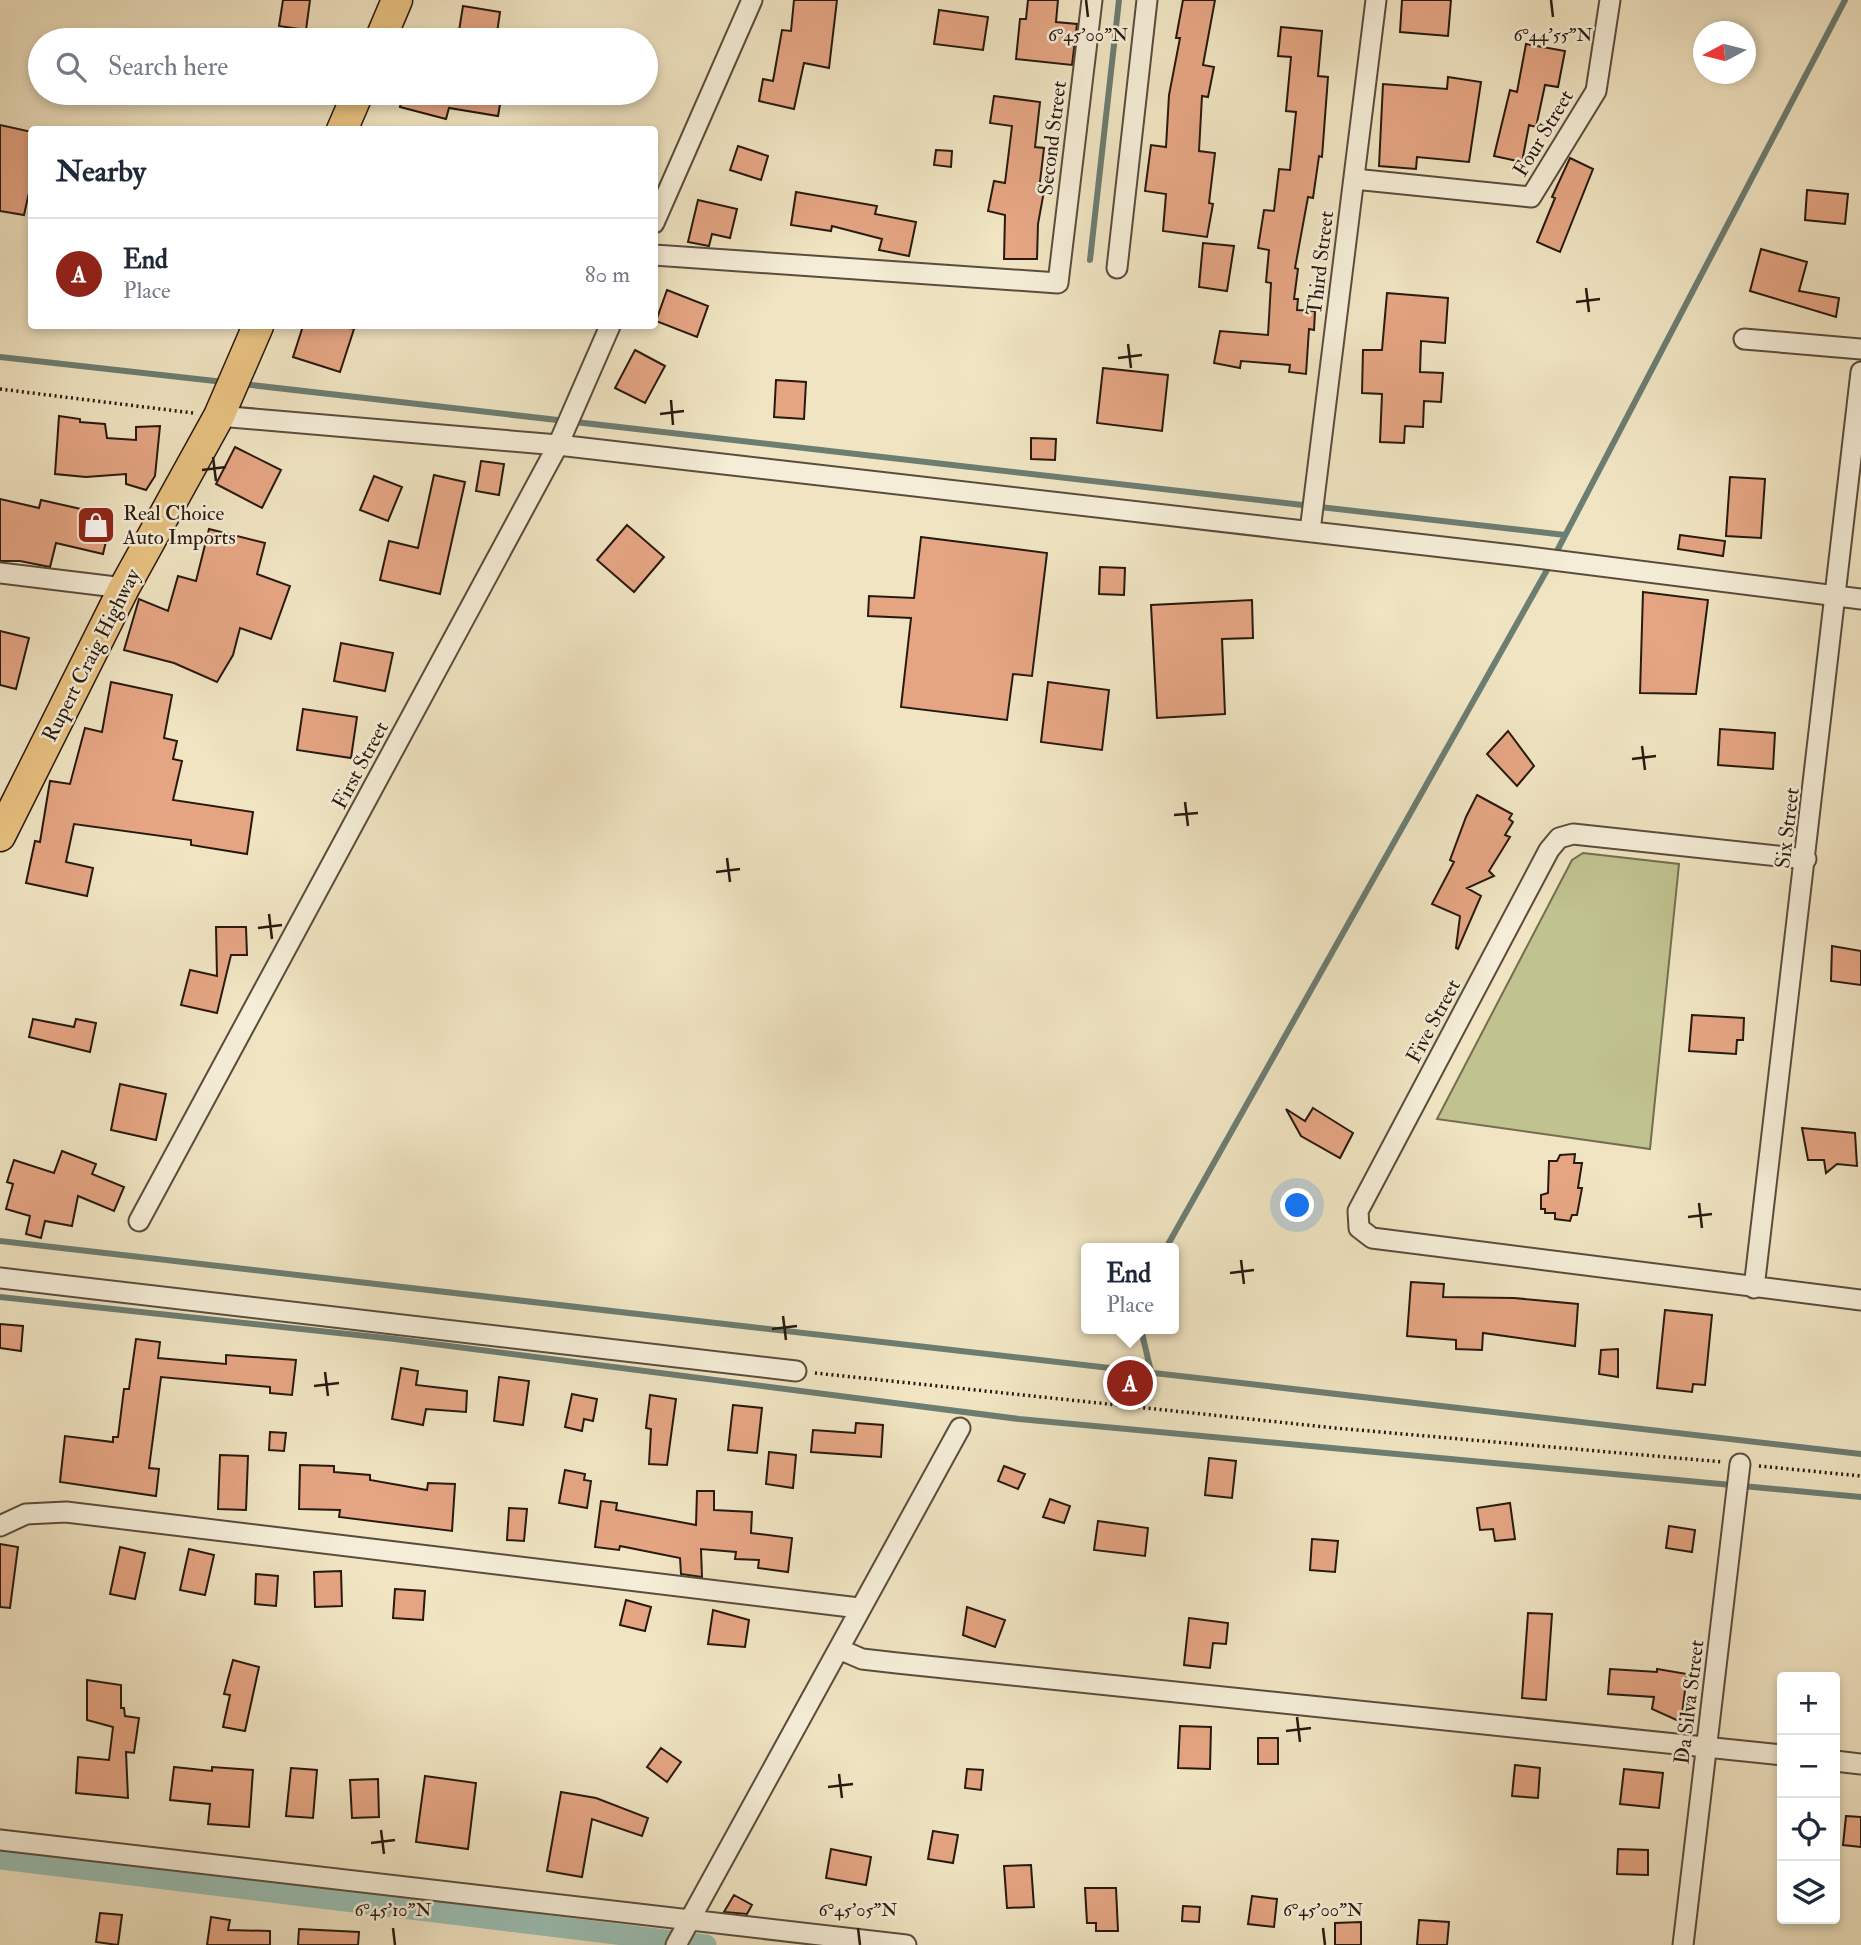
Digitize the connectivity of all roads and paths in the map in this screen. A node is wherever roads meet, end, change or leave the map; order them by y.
1 (397, 0) edge
2 (752, 0) edge
3 (1092, 0) edge
4 (1147, 0) edge
5 (1376, 0) edge
6 (1611, 0) edge
7 (385, 28) edge
8 (353, 105) edge
9 (344, 126) edge
10 (1354, 179) junction
11 (658, 214) edge
12 (658, 255) edge
13 (1117, 268) dead end
14 (257, 329) edge
15 (609, 329) edge
16 (1744, 339) dead end
17 (1861, 349) edge
18 (1861, 372) edge
19 (0, 389) edge
20 (219, 416) junction
21 (558, 445) junction
22 (1310, 531) junction
23 (0, 573) edge
24 (124, 587) junction
25 (1836, 596) junction
26 (1861, 599) edge
27 (0, 836) edge
28 (1806, 859) junction
29 (139, 1221) dead end
30 (0, 1278) edge
31 (1754, 1288) junction
32 (1861, 1300) edge
33 (796, 1371) joint
34 (960, 1429) dead end
35 (1740, 1464) junction
36 (1861, 1476) edge
37 (0, 1526) edge
38 (859, 1608) junction
39 (839, 1649) junction
40 (1707, 1747) junction
41 (1777, 1754) edge
42 (1840, 1762) edge
43 (1861, 1764) edge
44 (0, 1840) edge
45 (690, 1919) junction
46 (676, 1945) edge
47 (906, 1945) edge
48 (1683, 1945) edge

1 - 7 main road
2 - 11 street
3 - 12 street, Second Street
4 - 13 street
5 - 10 street, Third Street
6 - 10 street, Four Street
8 - 9 main road
10 - 22 street, Third Street
14 - 20 main road, Rupert Craig Highway
15 - 21 street, First Street
16 - 17 street
18 - 25 street, Six Street
19 - 20 path
20 - 21 street
20 - 24 main road, Rupert Craig Highway
21 - 22 street
21 - 29 street, First Street
22 - 25 street
23 - 24 street
24 - 27 main road, Rupert Craig Highway
25 - 26 street
25 - 28 street, Six Street
28 - 31 street, Six Street
28 - 31 street, Five Street
30 - 33 street
31 - 32 street
33 - 35 path
34 - 38 street
35 - 36 path
35 - 40 street, Da Silva Street
37 - 38 street
38 - 39 street
39 - 40 street
39 - 45 street
40 - 41 street
40 - 48 street, Da Silva Street
42 - 43 street
44 - 45 street
45 - 46 street
45 - 47 street

